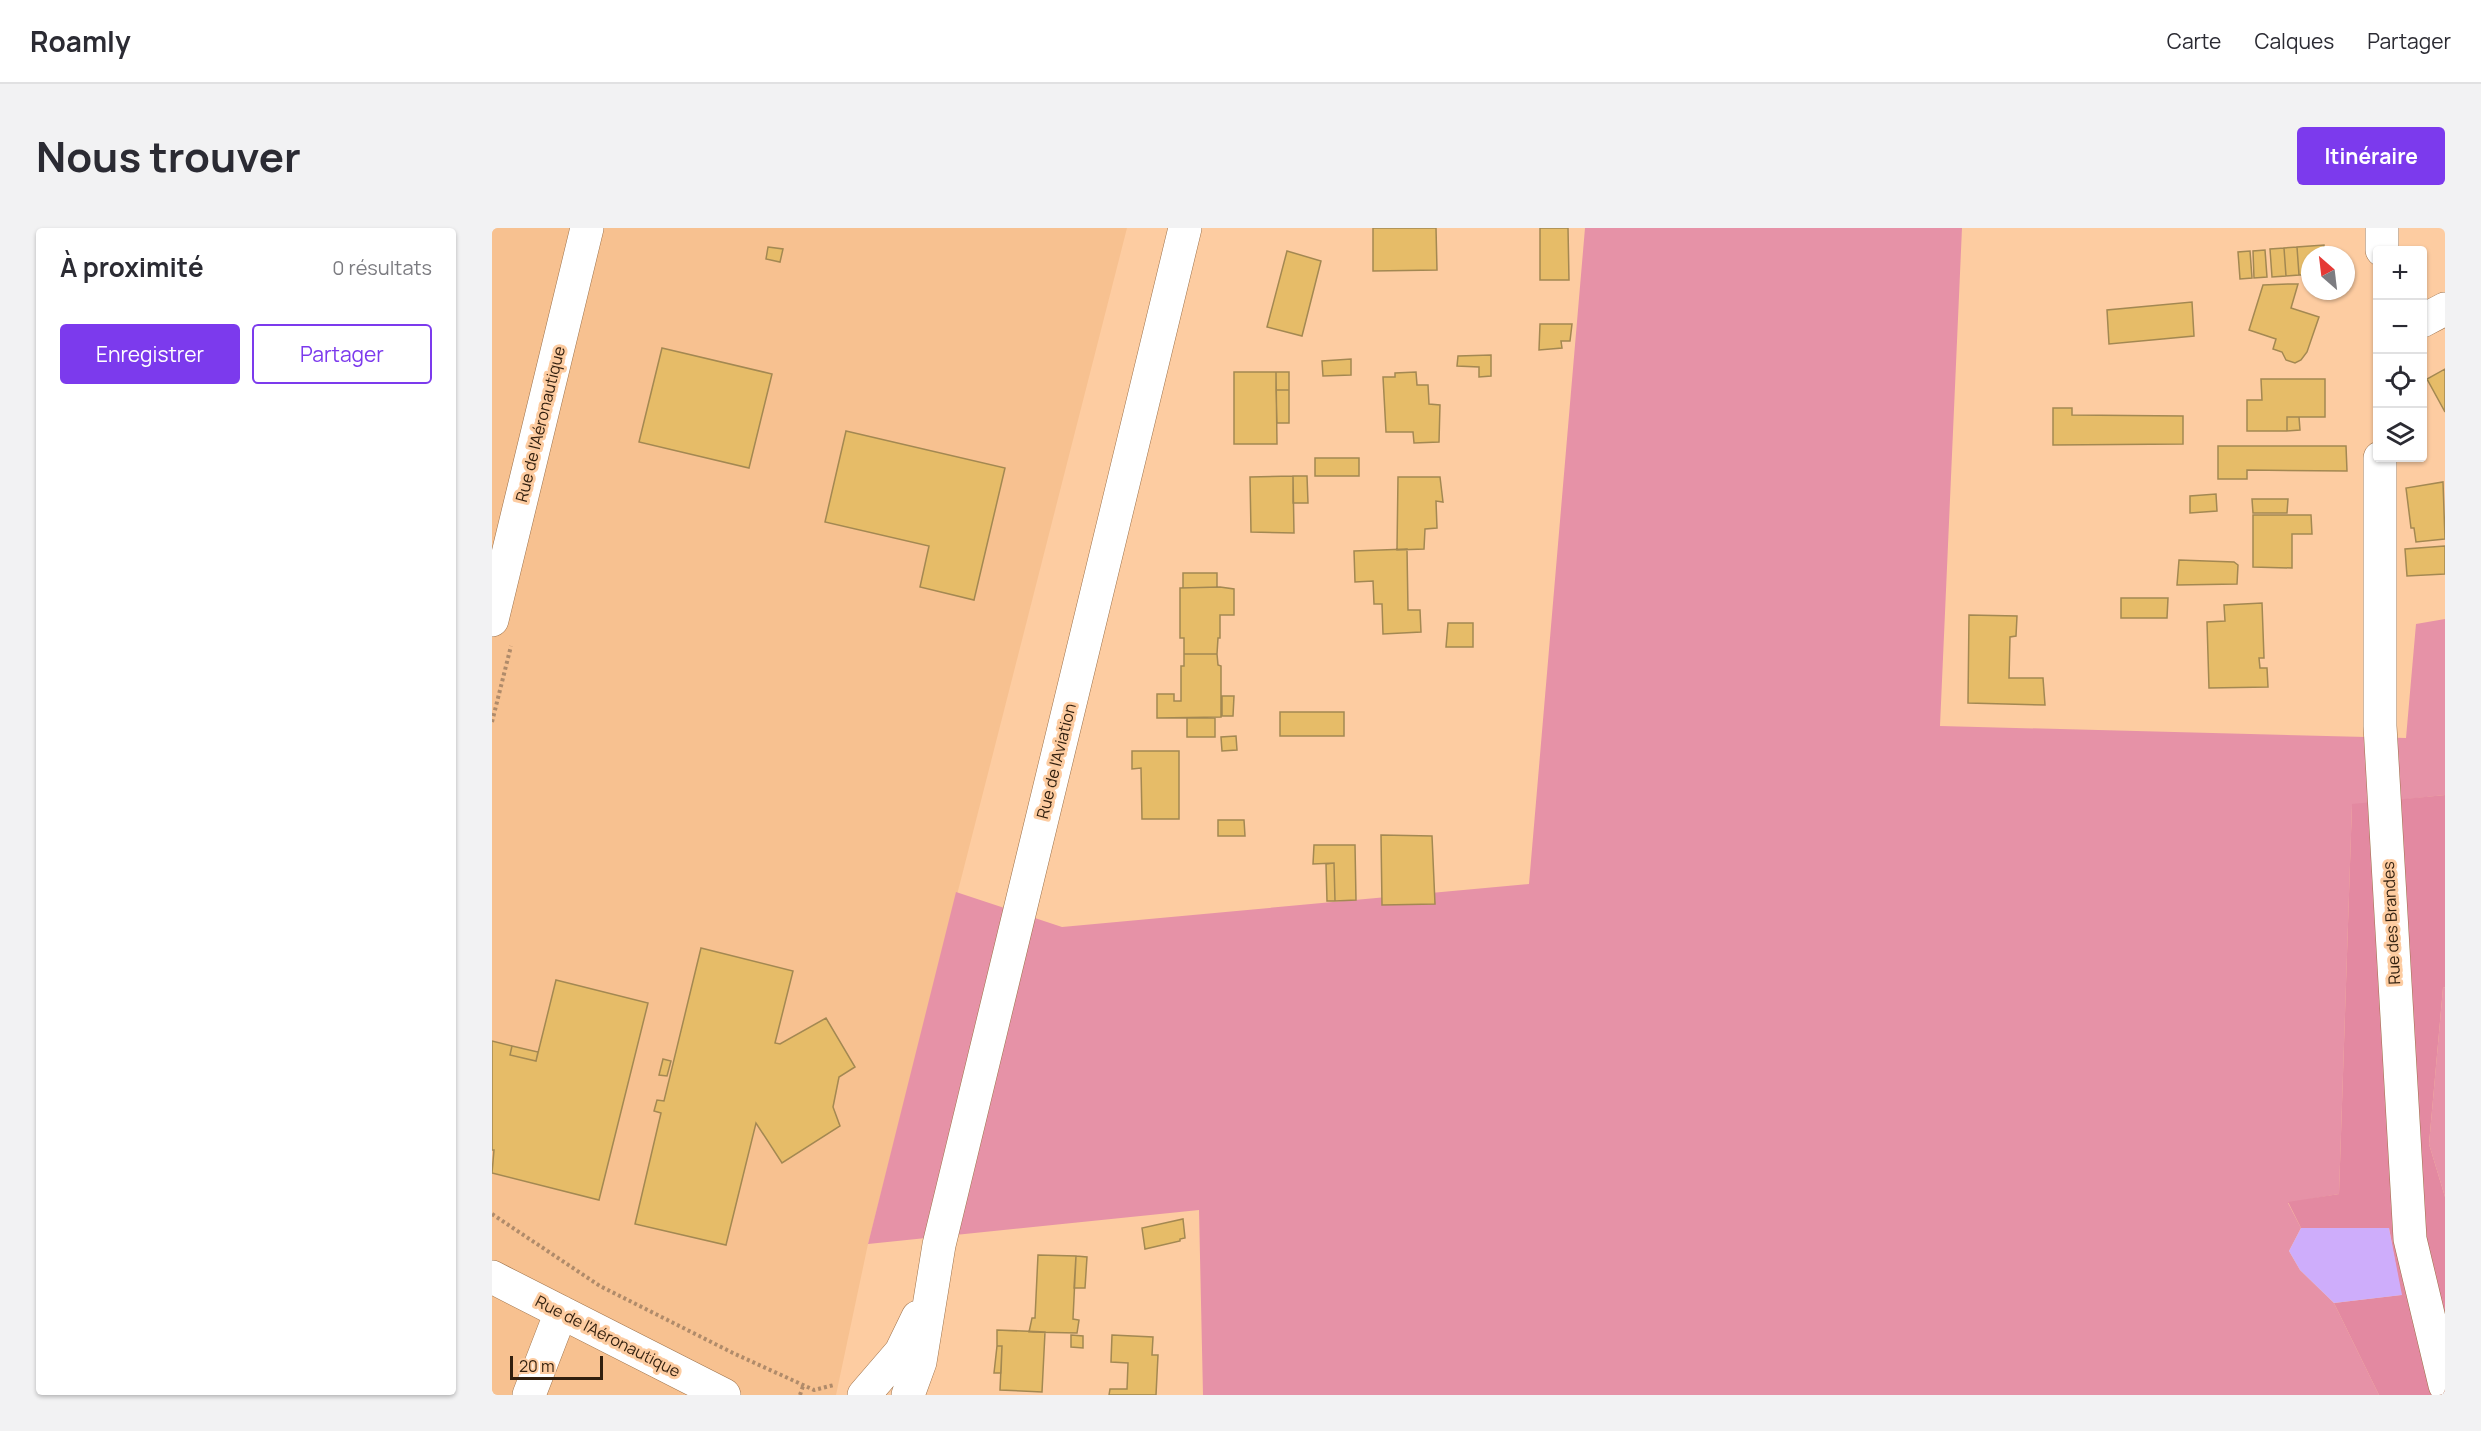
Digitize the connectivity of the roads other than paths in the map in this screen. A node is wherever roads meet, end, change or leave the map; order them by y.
1 (587, 228) edge
2 (1185, 228) edge
3 (2382, 228) edge
4 (2382, 246) edge
5 (2445, 309) edge
6 (2427, 318) edge
7 (2380, 462) edge
8 (492, 620) edge
9 (492, 1277) edge
10 (929, 1294) junction
11 (561, 1312) junction
12 (2445, 1385) edge
13 (529, 1395) edge
14 (724, 1395) edge
15 (864, 1395) edge
16 (908, 1395) edge

1 - 8 street, Rue de l'Aéronautique
2 - 10 street, Rue de l'Aviation
3 - 4 street
5 - 6 street
7 - 12 street, Rue des Brandes
9 - 11 street, Rue de l'Aéronautique
10 - 15 street, Rue de l'Aviation
10 - 16 street, Rue de l'Aviation
11 - 13 street
11 - 14 street, Rue de l'Aéronautique

